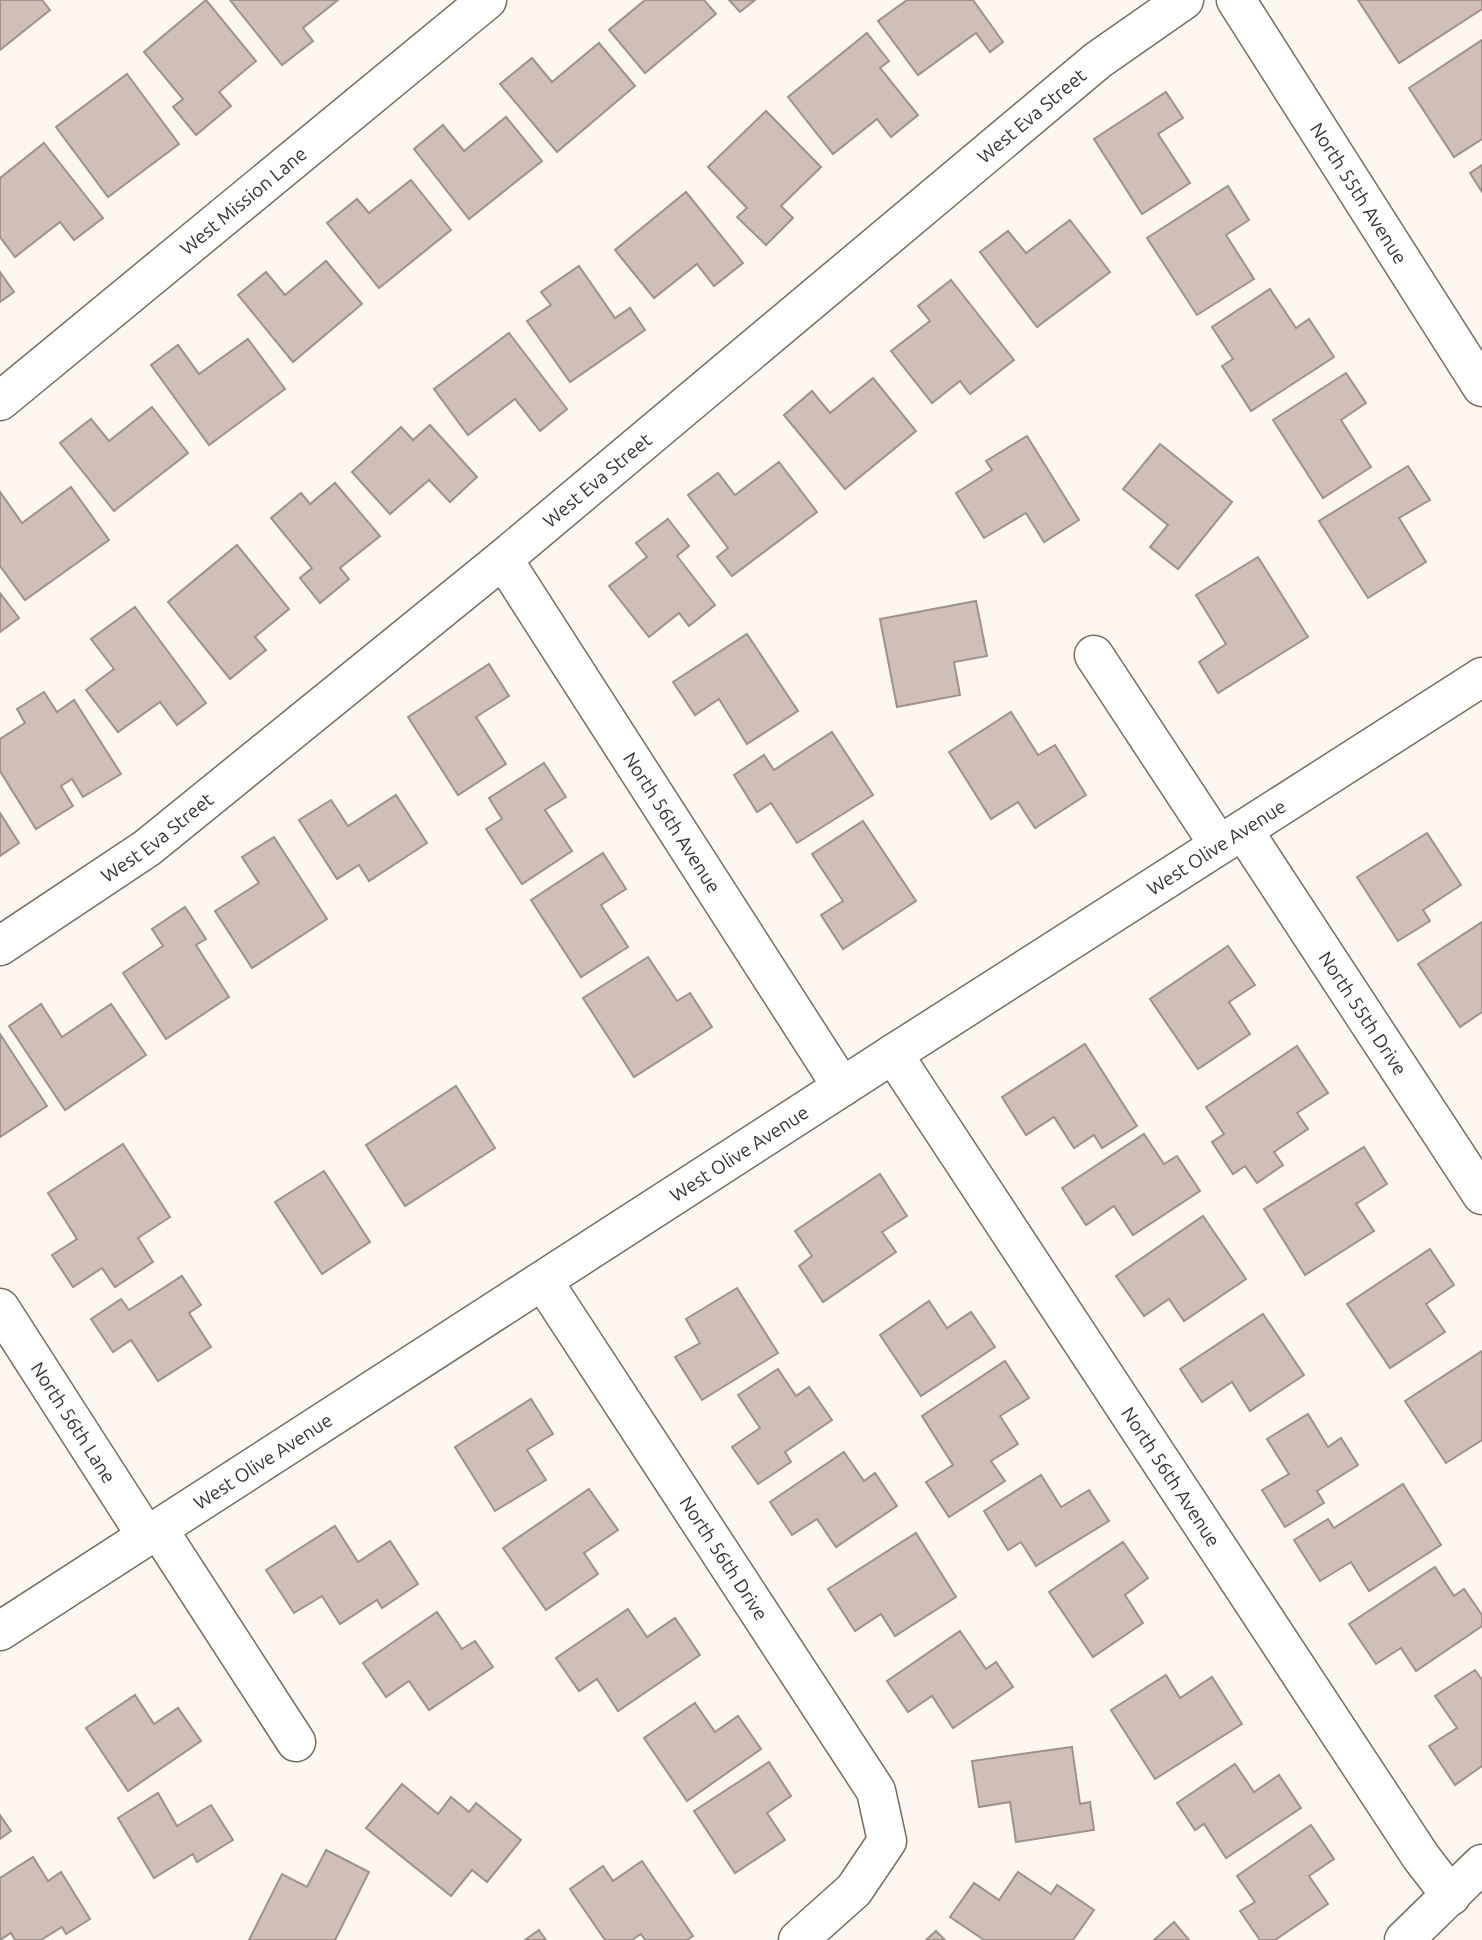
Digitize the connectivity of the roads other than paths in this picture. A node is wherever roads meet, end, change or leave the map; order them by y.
1 (487, 0) edge
2 (1184, 0) edge
3 (1236, 0) edge
4 (1482, 387) edge
5 (0, 401) edge
6 (503, 559) junction
7 (1094, 655) dead end
8 (1482, 677) edge
9 (1231, 838) junction
10 (0, 946) edge
11 (894, 1054) junction
12 (842, 1087) junction
13 (1482, 1195) edge
14 (543, 1281) junction
15 (0, 1308) edge
16 (152, 1533) junction
17 (0, 1631) edge
18 (296, 1742) dead end
19 (1482, 1864) edge
20 (1451, 1896) junction
21 (799, 1940) edge
22 (1404, 1940) edge

1 - 5 street, West Mission Lane
2 - 6 street, West Eva Street
3 - 4 street, North 55th Avenue
6 - 10 street, West Eva Street
6 - 12 street, North 56th Avenue
7 - 9 street, North 55th Drive
8 - 9 street, West Olive Avenue
9 - 11 street, West Olive Avenue
9 - 13 street, North 55th Drive
11 - 12 street, West Olive Avenue
11 - 20 street, North 56th Avenue
12 - 14 street, West Olive Avenue
14 - 16 street, West Olive Avenue
14 - 21 street, North 56th Drive
15 - 16 street, North 56th Lane
16 - 17 street, West Olive Avenue
16 - 18 street, North 56th Lane
19 - 20 street
20 - 22 street

